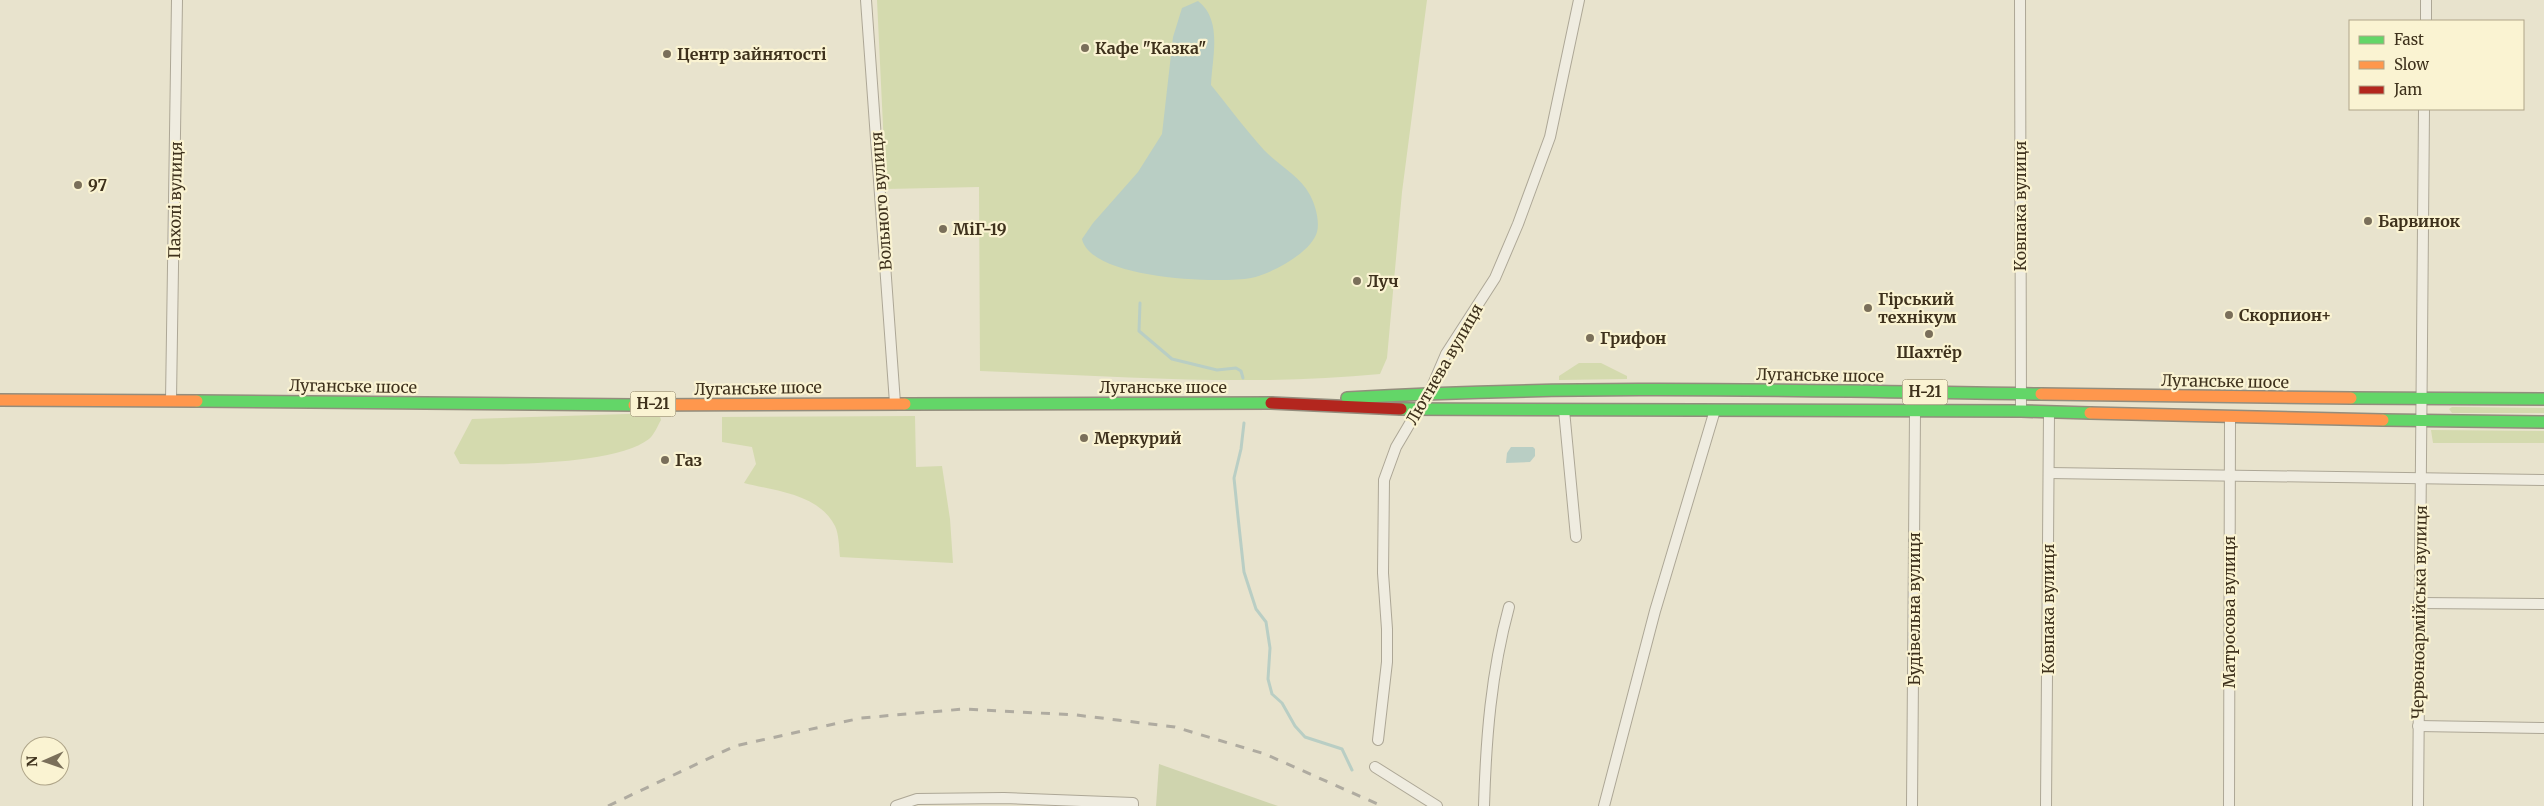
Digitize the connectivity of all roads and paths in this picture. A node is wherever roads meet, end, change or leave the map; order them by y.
1 (177, 0) edge
2 (866, 0) edge
3 (1579, 0) edge
4 (2020, 0) edge
5 (2426, 0) edge
6 (2426, 20) edge
7 (2424, 110) edge
8 (1430, 393) junction
9 (2021, 393) junction
10 (2420, 397) junction
11 (2544, 399) edge
12 (0, 400) edge
13 (171, 400) junction
14 (895, 403) junction
15 (1306, 403) junction
16 (1417, 410) junction
17 (1564, 410) junction
18 (1715, 410) junction
19 (2021, 411) junction
20 (1915, 412) junction
21 (2049, 412) junction
22 (2230, 418) junction
23 (2420, 419) junction
24 (2544, 422) edge
25 (2049, 473) junction
26 (2230, 475) junction
27 (2420, 480) junction
28 (2544, 480) edge
29 (1576, 537) dead end
30 (2420, 603) junction
31 (2544, 604) edge
32 (1509, 607) dead end
33 (2418, 726) junction
34 (2544, 728) edge
35 (1378, 740) dead end
36 (1375, 768) dead end
37 (996, 802) edge
38 (896, 806) edge
39 (1133, 806) edge
40 (1437, 806) edge
41 (1484, 806) edge
42 (1604, 806) edge
43 (1912, 806) edge
44 (2046, 806) edge
45 (2229, 806) edge
46 (2418, 806) edge

1 - 13 street, Пахолі вулиця
2 - 14 street, Вольного вулиця
3 - 8 street, Лютнева вулиця
4 - 9 street, Ковпака вулиця
5 - 6 street
7 - 10 street, Червоноармійська вулиця
8 - 9 main road, Луганське шосе / Н-21
8 - 15 main road, Луганське шосе / Н-21
8 - 16 street, Лютнева вулиця
9 - 10 main road, Луганське шосе / Н-21
9 - 19 street, Ковпака вулиця
10 - 11 main road, Луганське шосе / Н-21
10 - 23 street, Червоноармійська вулиця
12 - 13 main road, Луганське шосе / Н-21
13 - 14 main road, Луганське шосе / Н-21
14 - 15 main road, Луганське шосе / Н-21
15 - 16 main road, Луганське шосе / Н-21
16 - 17 main road, Луганське шосе / Н-21
16 - 35 street, Лютнева вулиця
17 - 18 main road, Луганське шосе / Н-21
17 - 29 street
18 - 20 main road, Луганське шосе / Н-21
18 - 42 street
19 - 20 main road, Луганське шосе / Н-21
19 - 21 main road, Луганське шосе / Н-21
20 - 43 street, Будівельна вулиця
21 - 22 main road, Луганське шосе / Н-21
21 - 25 street, Ковпака вулиця
22 - 23 main road, Луганське шосе / Н-21
22 - 26 street, Матросова вулиця
23 - 24 main road, Луганське шосе / Н-21
23 - 27 street, Червоноармійська вулиця
25 - 26 street
25 - 44 street, Ковпака вулиця
26 - 27 street
26 - 45 street, Матросова вулиця
27 - 28 street
27 - 30 street, Червоноармійська вулиця
30 - 31 street
30 - 33 street, Червоноармійська вулиця
32 - 41 street
33 - 34 street
33 - 46 street, Червоноармійська вулиця
36 - 40 street
37 - 38 street
37 - 39 street

